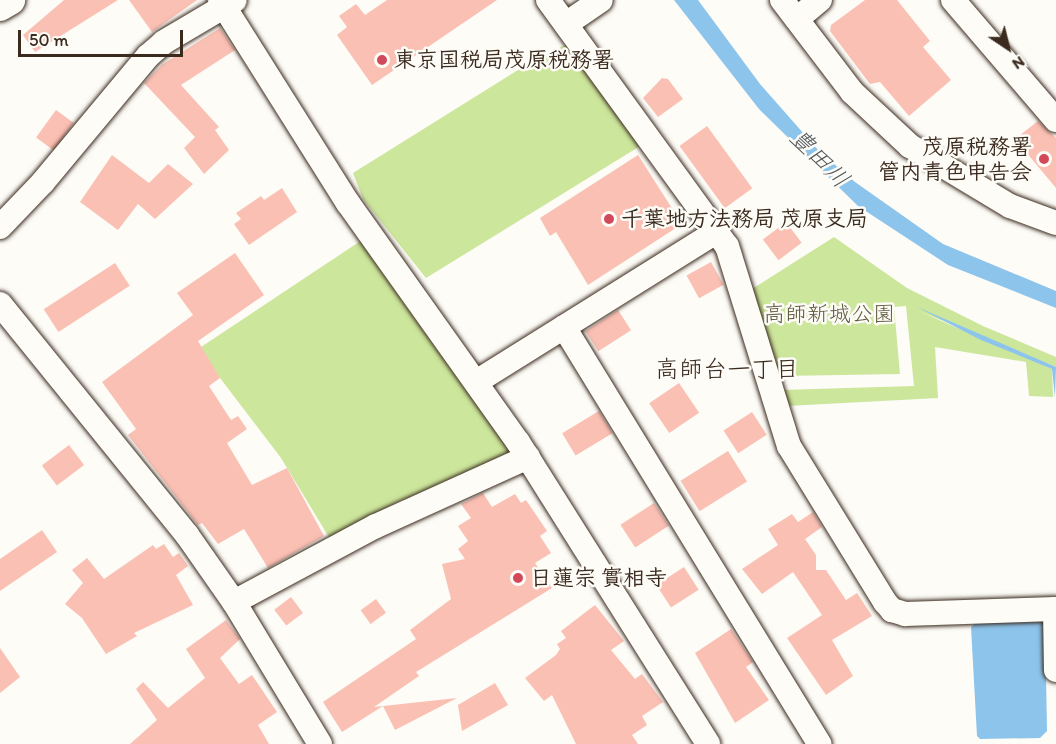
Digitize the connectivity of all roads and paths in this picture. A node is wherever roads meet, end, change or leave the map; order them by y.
1 (10, 0) edge
2 (549, 0) edge
3 (601, 0) edge
4 (820, 0) edge
5 (953, 0) edge
6 (226, 2) edge
7 (0, 6) edge
8 (789, 9) edge
9 (566, 24) junction
10 (1056, 120) edge
11 (1056, 223) edge
12 (0, 227) edge
13 (718, 231) junction
14 (0, 304) edge
15 (564, 327) junction
16 (476, 382) junction
17 (528, 457) junction
18 (234, 603) junction
19 (1056, 670) edge
20 (320, 744) edge
21 (708, 744) edge
22 (820, 744) edge

1 - 7 street
2 - 9 street
3 - 9 street
4 - 8 street
5 - 10 street
6 - 12 street
6 - 16 street
8 - 11 street
9 - 13 street
13 - 15 street
13 - 19 street
14 - 18 street
15 - 16 street
15 - 22 street
16 - 17 street
17 - 18 street
17 - 21 street
18 - 20 street

